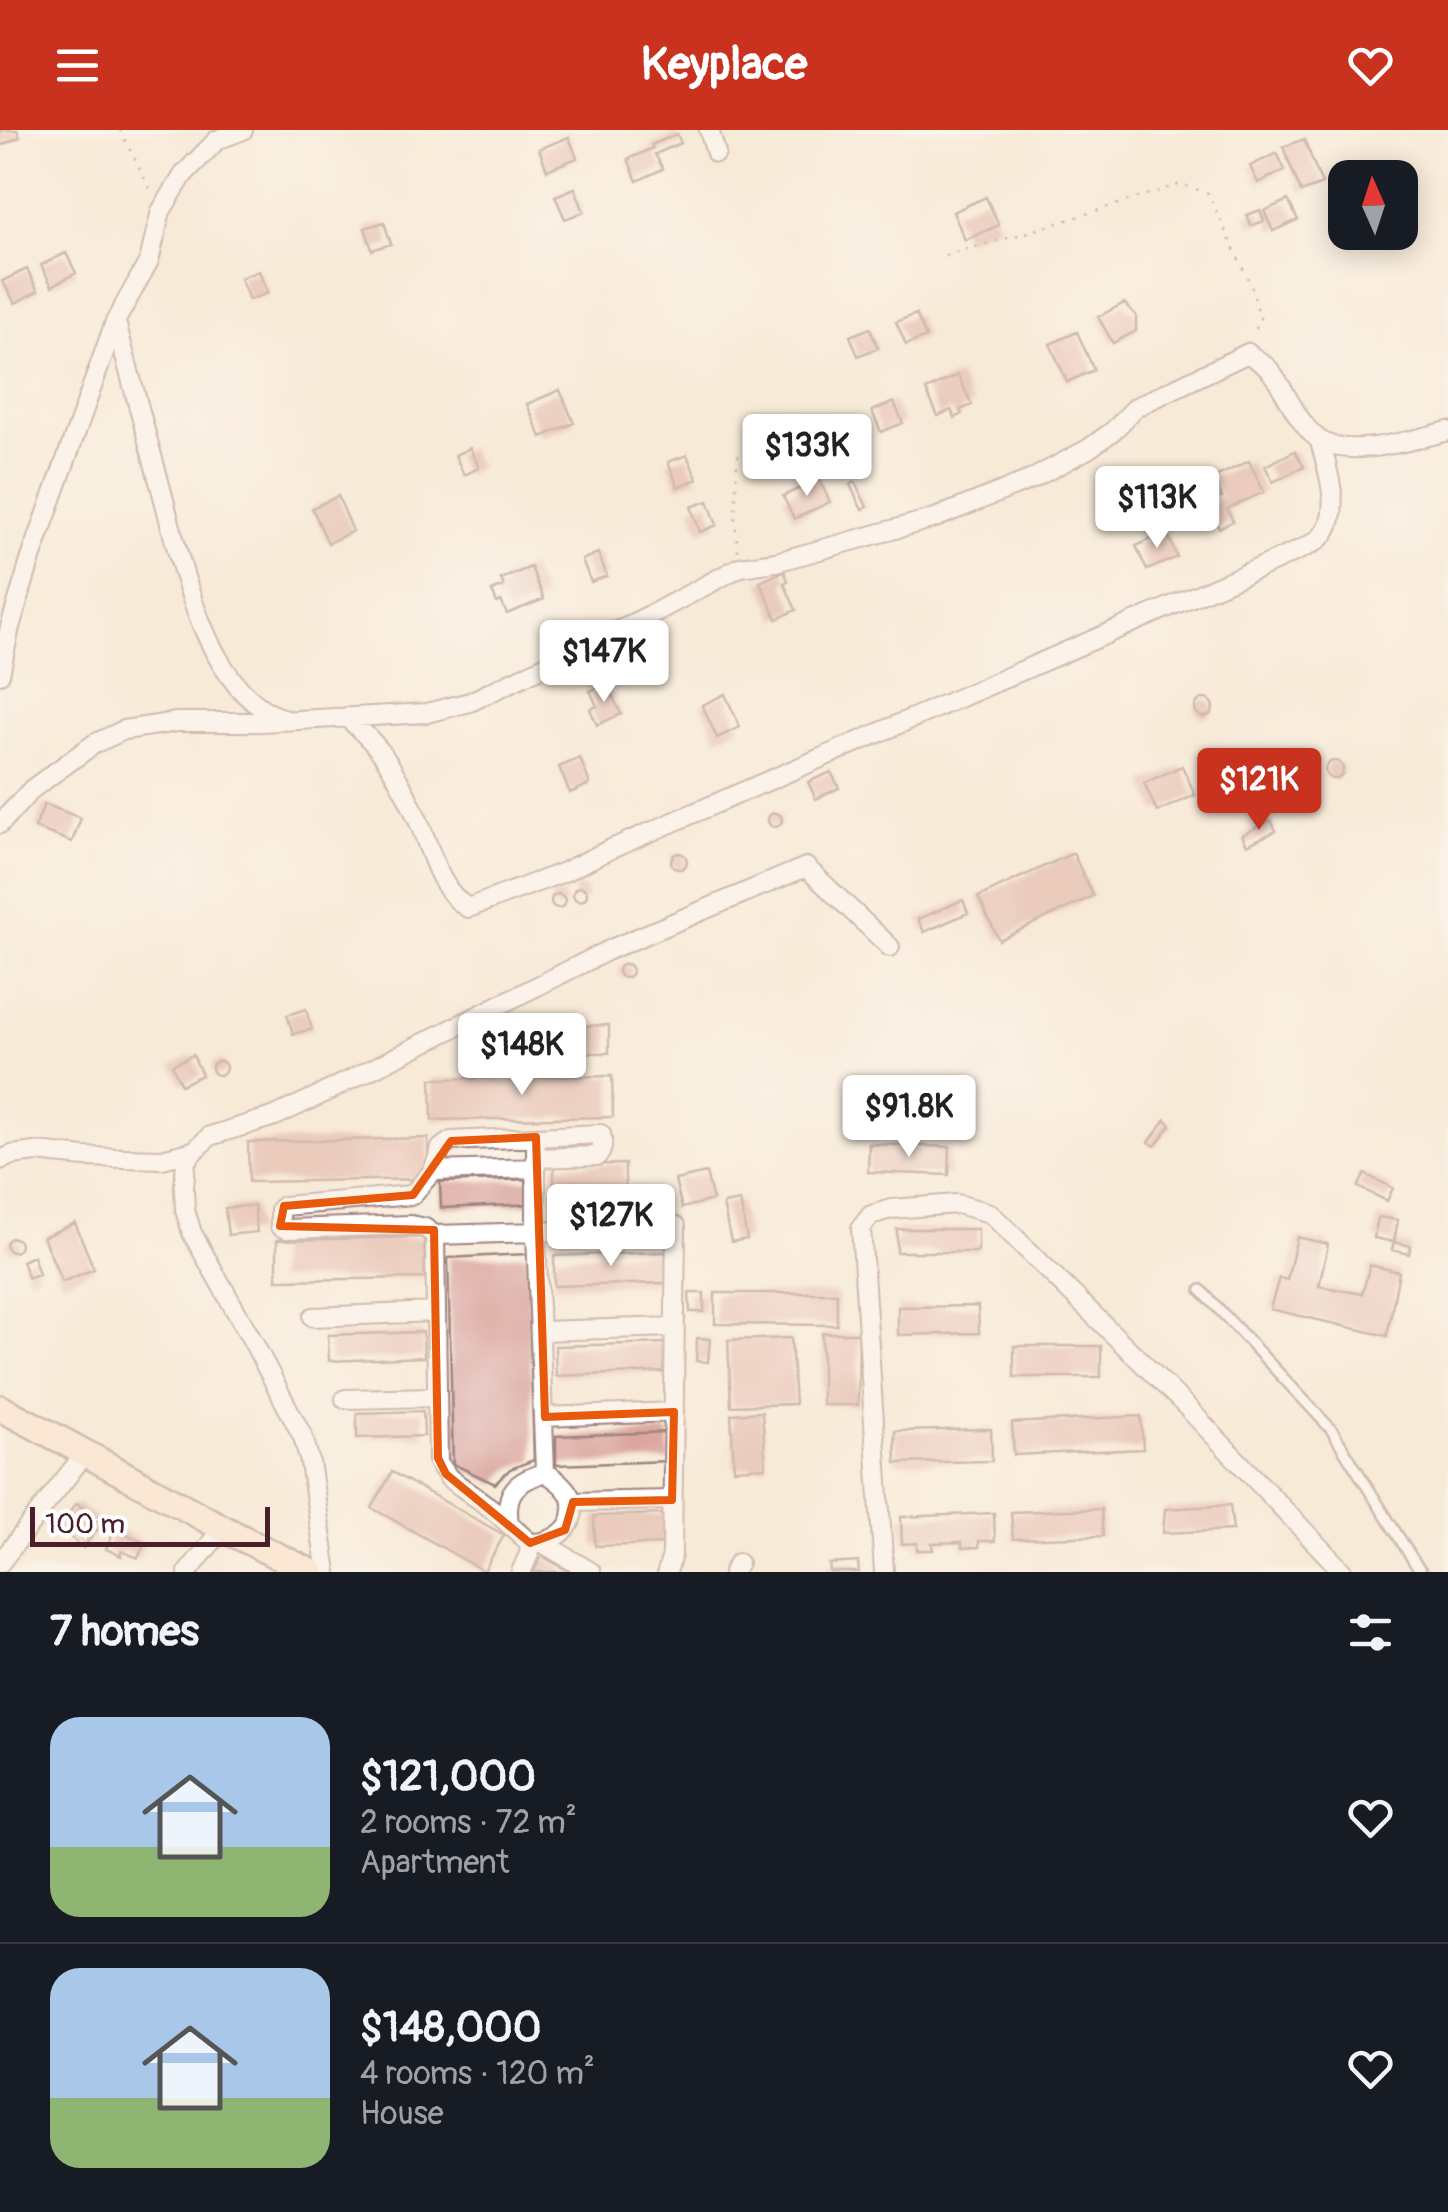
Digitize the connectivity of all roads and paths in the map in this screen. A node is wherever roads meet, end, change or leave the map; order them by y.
1 (120, 130) edge
2 (243, 130) edge
3 (709, 130) edge
4 (225, 135) edge
5 (716, 153) dead end
6 (161, 210) junction
7 (945, 255) dead end
8 (116, 322) junction
9 (1248, 352) junction
10 (829, 431) dead end
11 (1448, 431) edge
12 (1320, 441) junction
13 (740, 567) junction
14 (0, 674) edge
15 (347, 716) junction
16 (289, 720) junction
17 (0, 824) edge
18 (890, 947) dead end
19 (536, 1137) junction
20 (194, 1151) junction
21 (0, 1160) edge
22 (536, 1163) junction
23 (433, 1170) junction
24 (412, 1195) junction
25 (430, 1232) junction
26 (536, 1232) junction
27 (1201, 1290) dead end
28 (435, 1312) junction
29 (314, 1317) dead end
30 (675, 1328) junction
31 (540, 1332) junction
32 (436, 1397) junction
33 (345, 1399) dead end
34 (0, 1408) edge
35 (674, 1412) junction
36 (544, 1417) junction
37 (86, 1452) junction
38 (545, 1472) junction
39 (672, 1500) junction
40 (572, 1502) junction
41 (509, 1523) junction
42 (222, 1529) junction
43 (537, 1543) junction
44 (0, 1563) edge
45 (188, 1572) edge
46 (311, 1572) edge
47 (327, 1572) edge
48 (520, 1572) edge
49 (592, 1572) edge
50 (667, 1572) edge
51 (884, 1572) edge
52 (1343, 1572) edge
53 (1422, 1572) edge

1 - 6 path
2 - 4 street
3 - 5 street
4 - 6 street
6 - 8 street
7 - 9 path
8 - 14 street
8 - 16 street
9 - 12 street
9 - 13 street
10 - 13 path
11 - 12 street
12 - 15 street
13 - 15 street
15 - 16 street
16 - 17 street
18 - 20 street
19 - 22 street
19 - 22 street
19 - 23 street
20 - 21 street
20 - 47 street
22 - 23 street
22 - 26 street
23 - 24 street
24 - 25 street
24 - 25 street
25 - 26 street
25 - 28 street
26 - 30 street
26 - 31 street
27 - 53 lane
28 - 29 street
28 - 32 street
30 - 31 street
30 - 35 street
31 - 36 street
32 - 33 street
32 - 41 street
34 - 37 main road
35 - 36 street
35 - 39 street
36 - 38 street
37 - 42 main road
37 - 44 street
38 - 40 street
38 - 41 street
39 - 40 street
39 - 50 street
40 - 43 street
41 - 43 street
42 - 45 street
42 - 46 main road
43 - 48 street
43 - 49 street
51 - 52 street

